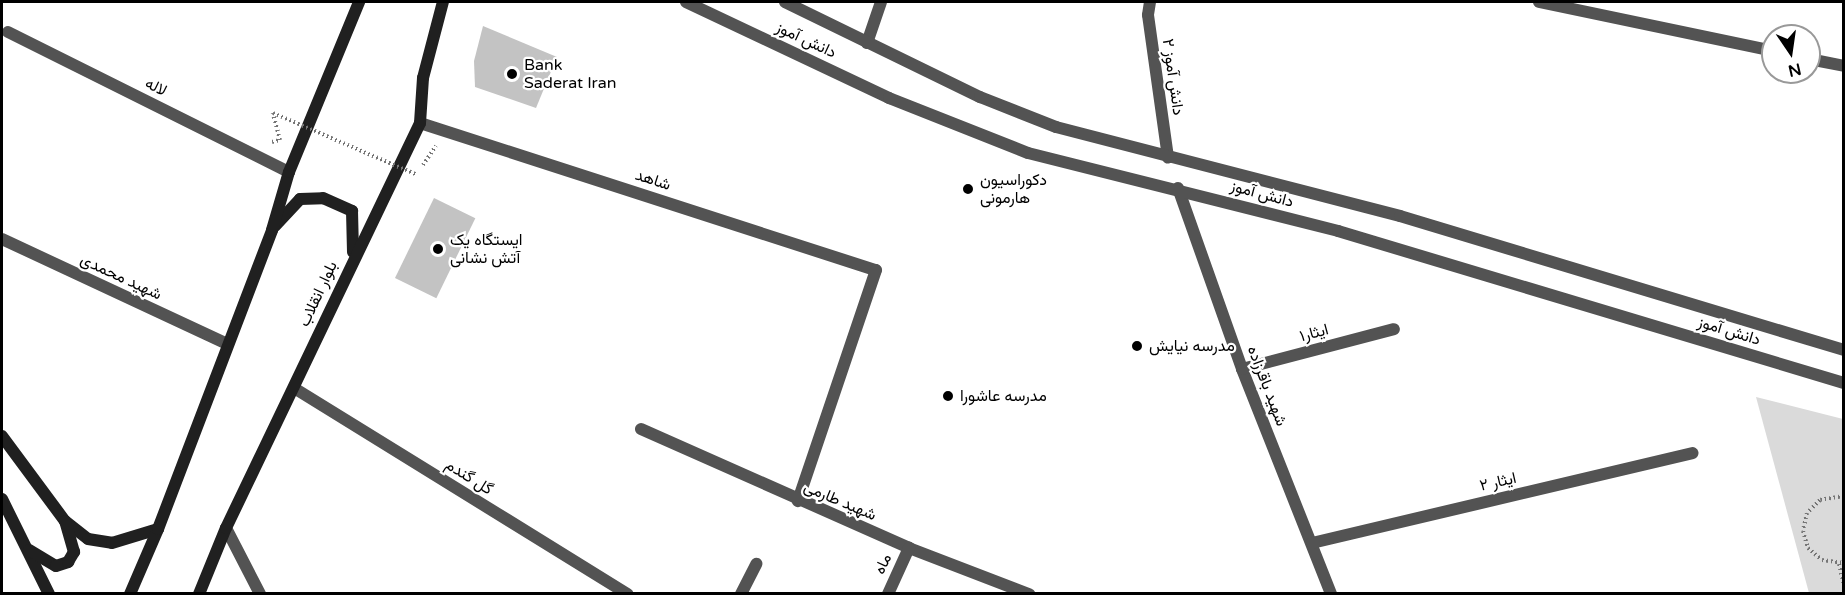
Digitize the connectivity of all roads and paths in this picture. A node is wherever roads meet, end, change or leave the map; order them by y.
1 (359, 2) edge
2 (443, 2) edge
3 (686, 2) edge
4 (785, 2) edge
5 (881, 2) edge
6 (1150, 2) edge
7 (1539, 2) edge
8 (8, 32) dead end
9 (867, 43) junction
10 (1761, 48) edge
11 (1821, 61) edge
12 (1844, 66) edge
13 (420, 123) junction
14 (280, 140) dead end
15 (1168, 158) junction
16 (289, 172) junction
17 (415, 174) dead end
18 (1178, 188) junction
19 (272, 230) junction
20 (2, 239) edge
21 (351, 262) junction
22 (1394, 329) dead end
23 (227, 344) junction
24 (1844, 350) edge
25 (1242, 369) junction
26 (1844, 383) edge
27 (294, 388) junction
28 (641, 429) dead end
29 (2, 436) edge
30 (1692, 453) dead end
31 (1844, 496) edge
32 (2, 499) edge
33 (798, 501) junction
34 (65, 521) junction
35 (226, 528) junction
36 (158, 529) junction
37 (1312, 543) junction
38 (909, 548) junction
39 (29, 550) junction
40 (756, 564) dead end
41 (1841, 564) edge
42 (1844, 585) edge
43 (258, 593) edge
44 (49, 594) edge
45 (130, 594) edge
46 (199, 594) edge
47 (628, 594) edge
48 (741, 594) edge
49 (888, 594) edge
50 (1029, 594) edge
51 (1331, 594) edge

1 - 16 main road
2 - 13 main road, بلوار انقلاب
3 - 18 street, دانش آموز
4 - 9 street, دانش آموز
5 - 9 street
6 - 15 street, دانش آموز ۲
7 - 10 street
8 - 16 street, لاله
9 - 15 street, دانش آموز
11 - 12 street
13 - 21 main road, بلوار انقلاب
13 - 33 street, شاهد
14 - 17 path, bridge
15 - 24 street, دانش آموز
16 - 19 main road
18 - 25 street, شهید باقرزاده
18 - 26 street, دانش آموز
19 - 21 main road
19 - 23 main road
20 - 23 street, شهید محمدی
21 - 27 main road, بلوار انقلاب
22 - 25 street, ایثار۱
23 - 36 main road
25 - 37 street, شهید باقرزاده
27 - 35 main road, بلوار انقلاب
27 - 47 street, گل گندم
28 - 33 street, شهید طارمی
29 - 34 main road
30 - 37 street, ایثار ۲
31 - 41 path
32 - 39 main road
33 - 38 street, شهید طارمی
34 - 36 main road
34 - 39 main road
35 - 43 street
35 - 46 main road, بلوار انقلاب
36 - 45 main road
37 - 51 street, شهید باقرزاده
38 - 49 street, ماه
38 - 50 street, شهید طارمی
39 - 44 main road
40 - 48 street
41 - 42 path

